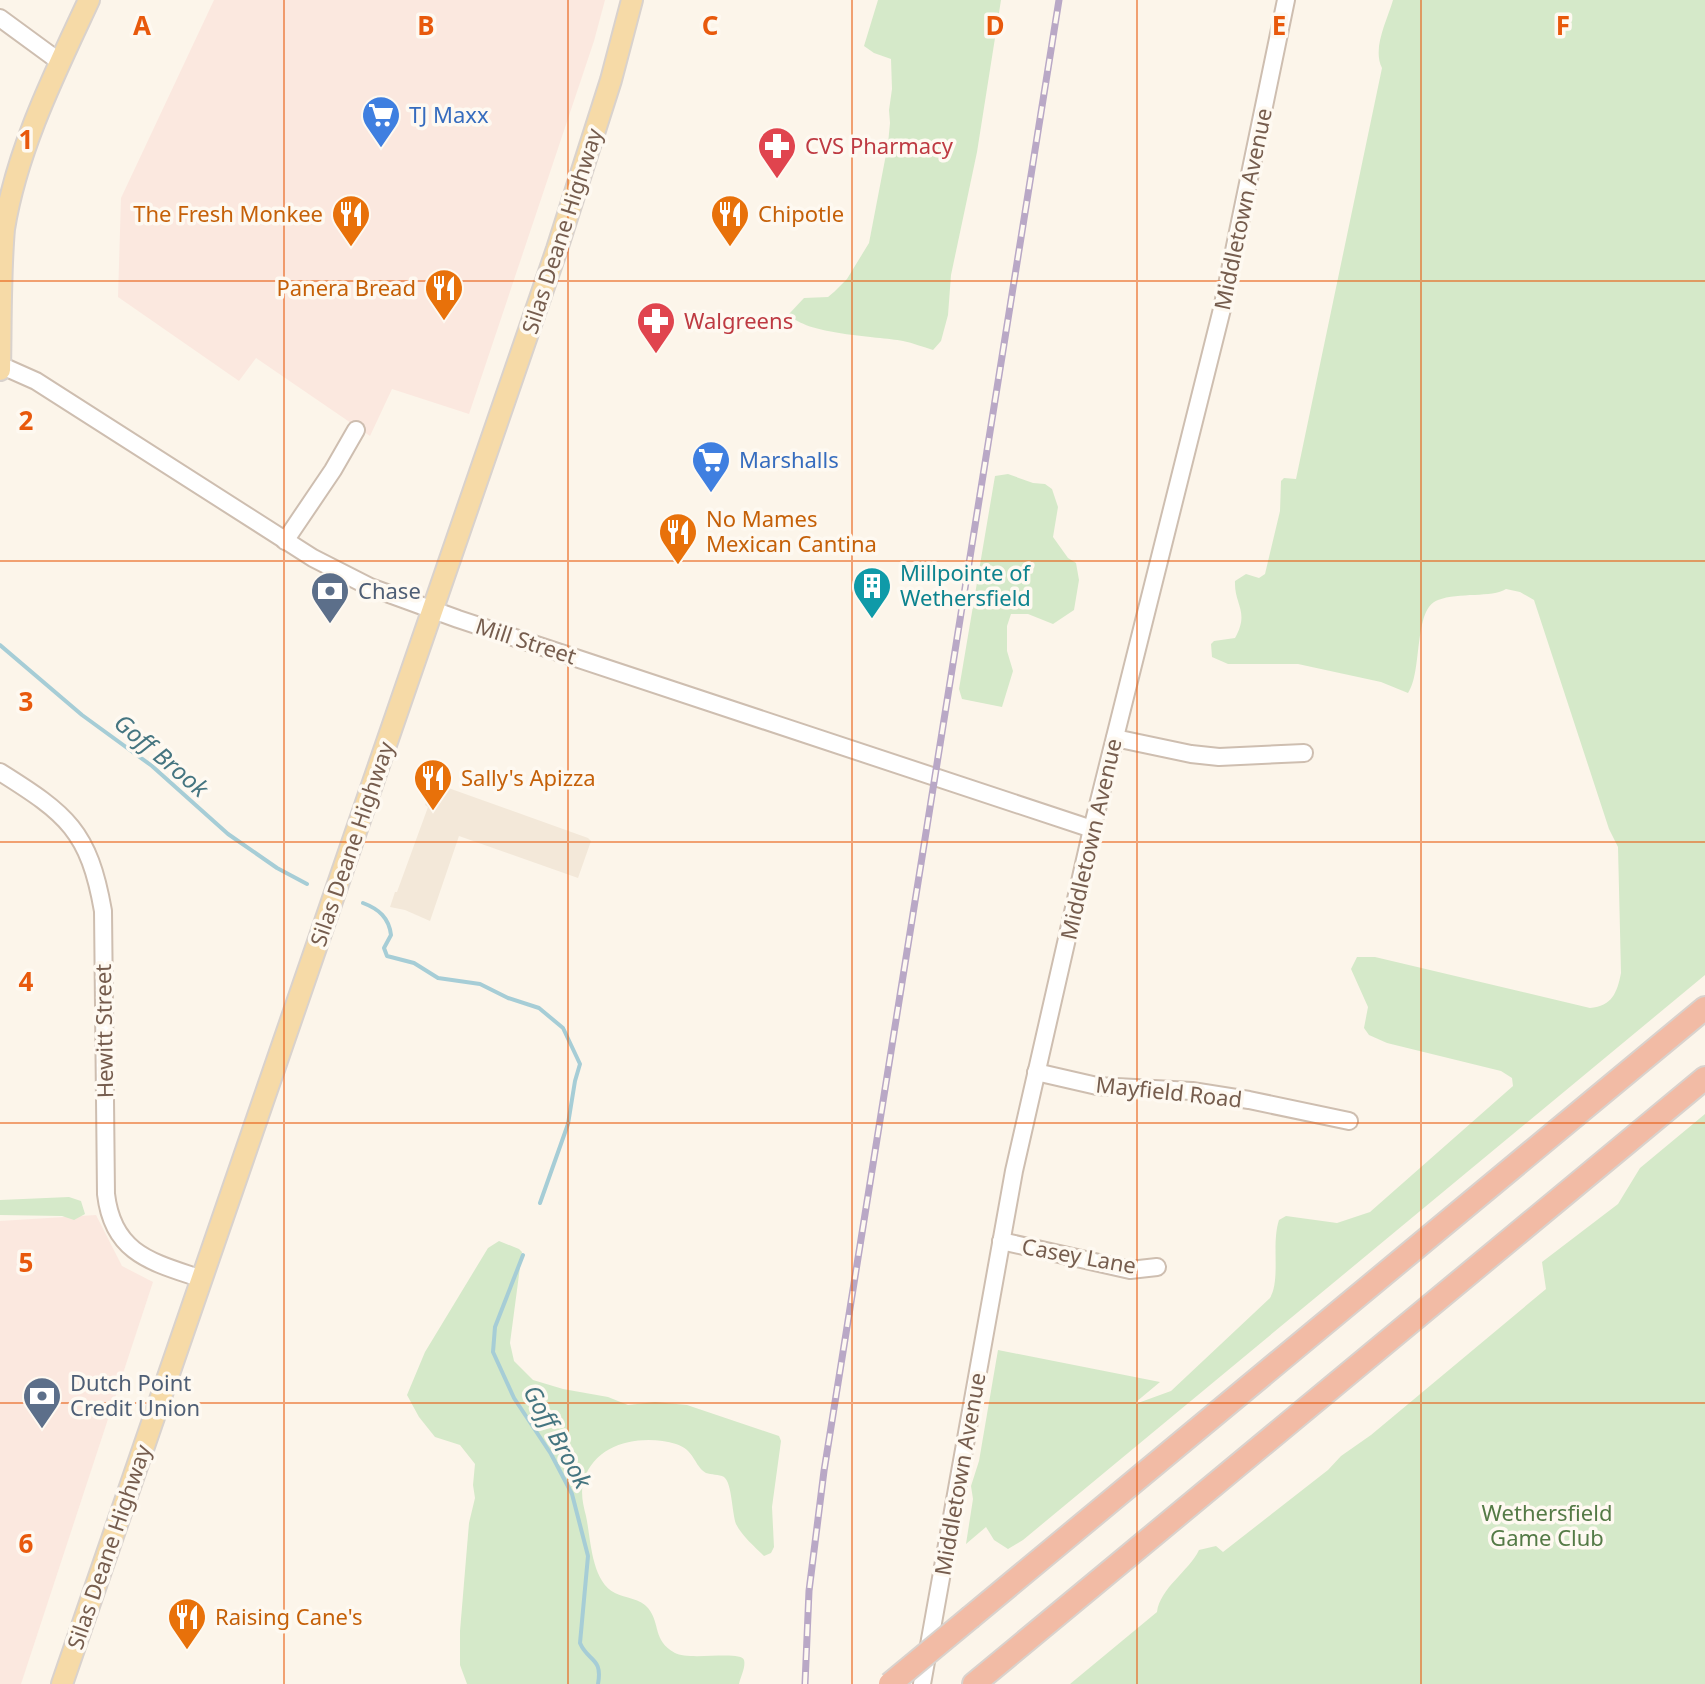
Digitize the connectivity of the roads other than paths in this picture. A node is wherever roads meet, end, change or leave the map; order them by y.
1 (89, 0) edge
2 (632, 0) edge
3 (1286, 0) edge
4 (0, 18) edge
5 (60, 62) junction
6 (3, 218) edge
7 (0, 367) edge
8 (356, 430) dead end
9 (285, 541) junction
10 (433, 610) junction
11 (1115, 738) junction
12 (1304, 753) dead end
13 (0, 772) edge
14 (1092, 829) junction
15 (1705, 1008) edge
16 (1036, 1072) junction
17 (1705, 1078) edge
18 (1349, 1121) dead end
19 (1001, 1241) junction
20 (1157, 1267) dead end
21 (202, 1279) junction
22 (62, 1684) edge
23 (890, 1684) edge
24 (922, 1684) edge
25 (974, 1684) edge

1 - 5 main road
2 - 10 main road, Silas Deane Highway
3 - 11 street, Middletown Avenue
4 - 5 street
5 - 6 main road
6 - 7 main road
7 - 9 street, Mill Street
8 - 9 street
9 - 10 street, Mill Street
10 - 14 street, Mill Street
10 - 21 main road, Silas Deane Highway
11 - 12 street
11 - 14 street, Middletown Avenue
13 - 21 street, Hewitt Street
14 - 16 street, Middletown Avenue
15 - 23 highway, bridge
16 - 18 street, Mayfield Road
16 - 19 street, Middletown Avenue
17 - 25 highway
19 - 20 street, Casey Lane
19 - 24 street, Middletown Avenue
21 - 22 main road, Silas Deane Highway

